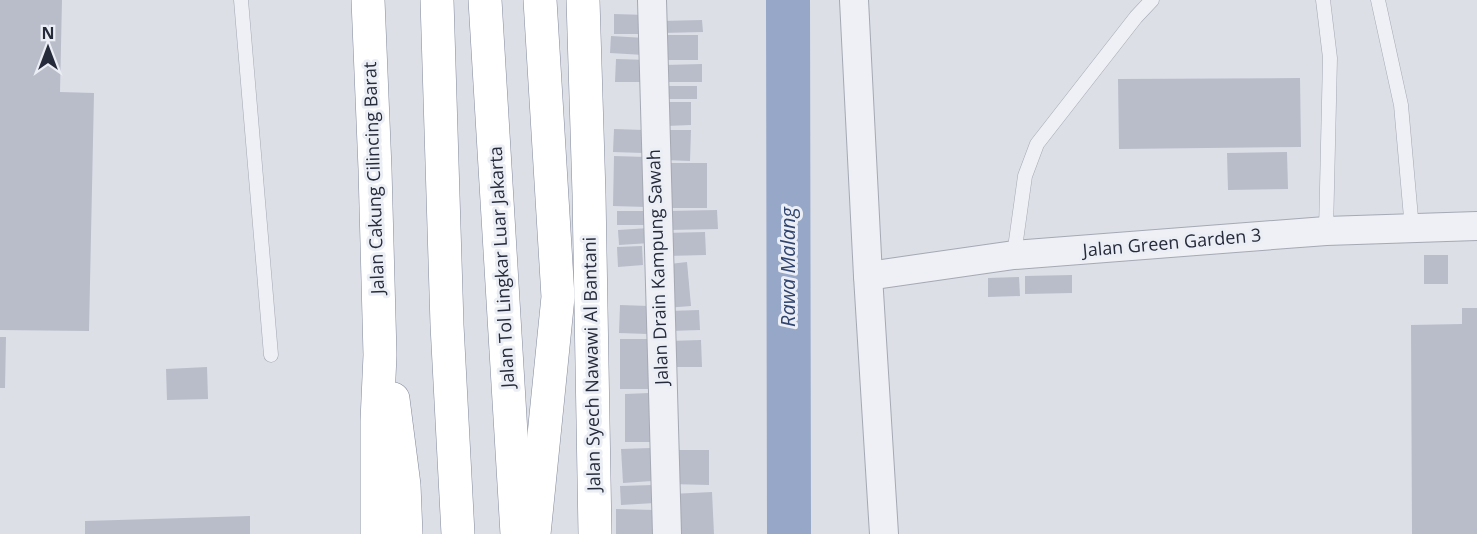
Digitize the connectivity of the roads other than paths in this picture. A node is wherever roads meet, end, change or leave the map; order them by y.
1 (241, 0) edge
2 (368, 0) edge
3 (437, 0) edge
4 (486, 0) edge
5 (540, 0) edge
6 (583, 0) edge
7 (652, 0) edge
8 (854, 0) edge
9 (1152, 0) edge
10 (1323, 0) edge
11 (1378, 0) edge
12 (1477, 226) edge
13 (1412, 229) junction
14 (1326, 231) junction
15 (1014, 255) junction
16 (868, 276) junction
17 (271, 355) dead end
18 (380, 355) junction
19 (377, 534) edge
20 (406, 534) edge
21 (458, 534) edge
22 (518, 534) edge
23 (534, 534) edge
24 (595, 534) edge
25 (667, 534) edge
26 (884, 534) edge

1 - 17 lane
2 - 18 highway, Jalan Cakung Cilincing Barat
3 - 21 highway
4 - 22 highway, Jalan Tol Lingkar Luar Jakarta
5 - 23 highway
6 - 24 highway, Jalan Syech Nawawi Al Bantani
7 - 25 street, Jalan Drain Kampung Sawah
8 - 16 street
9 - 15 lane
10 - 14 lane
11 - 13 lane
12 - 13 street, Jalan Green Garden 3
13 - 14 street, Jalan Green Garden 3
14 - 15 street, Jalan Green Garden 3
15 - 16 street, Jalan Green Garden 3
16 - 26 street
18 - 19 highway
18 - 20 highway

